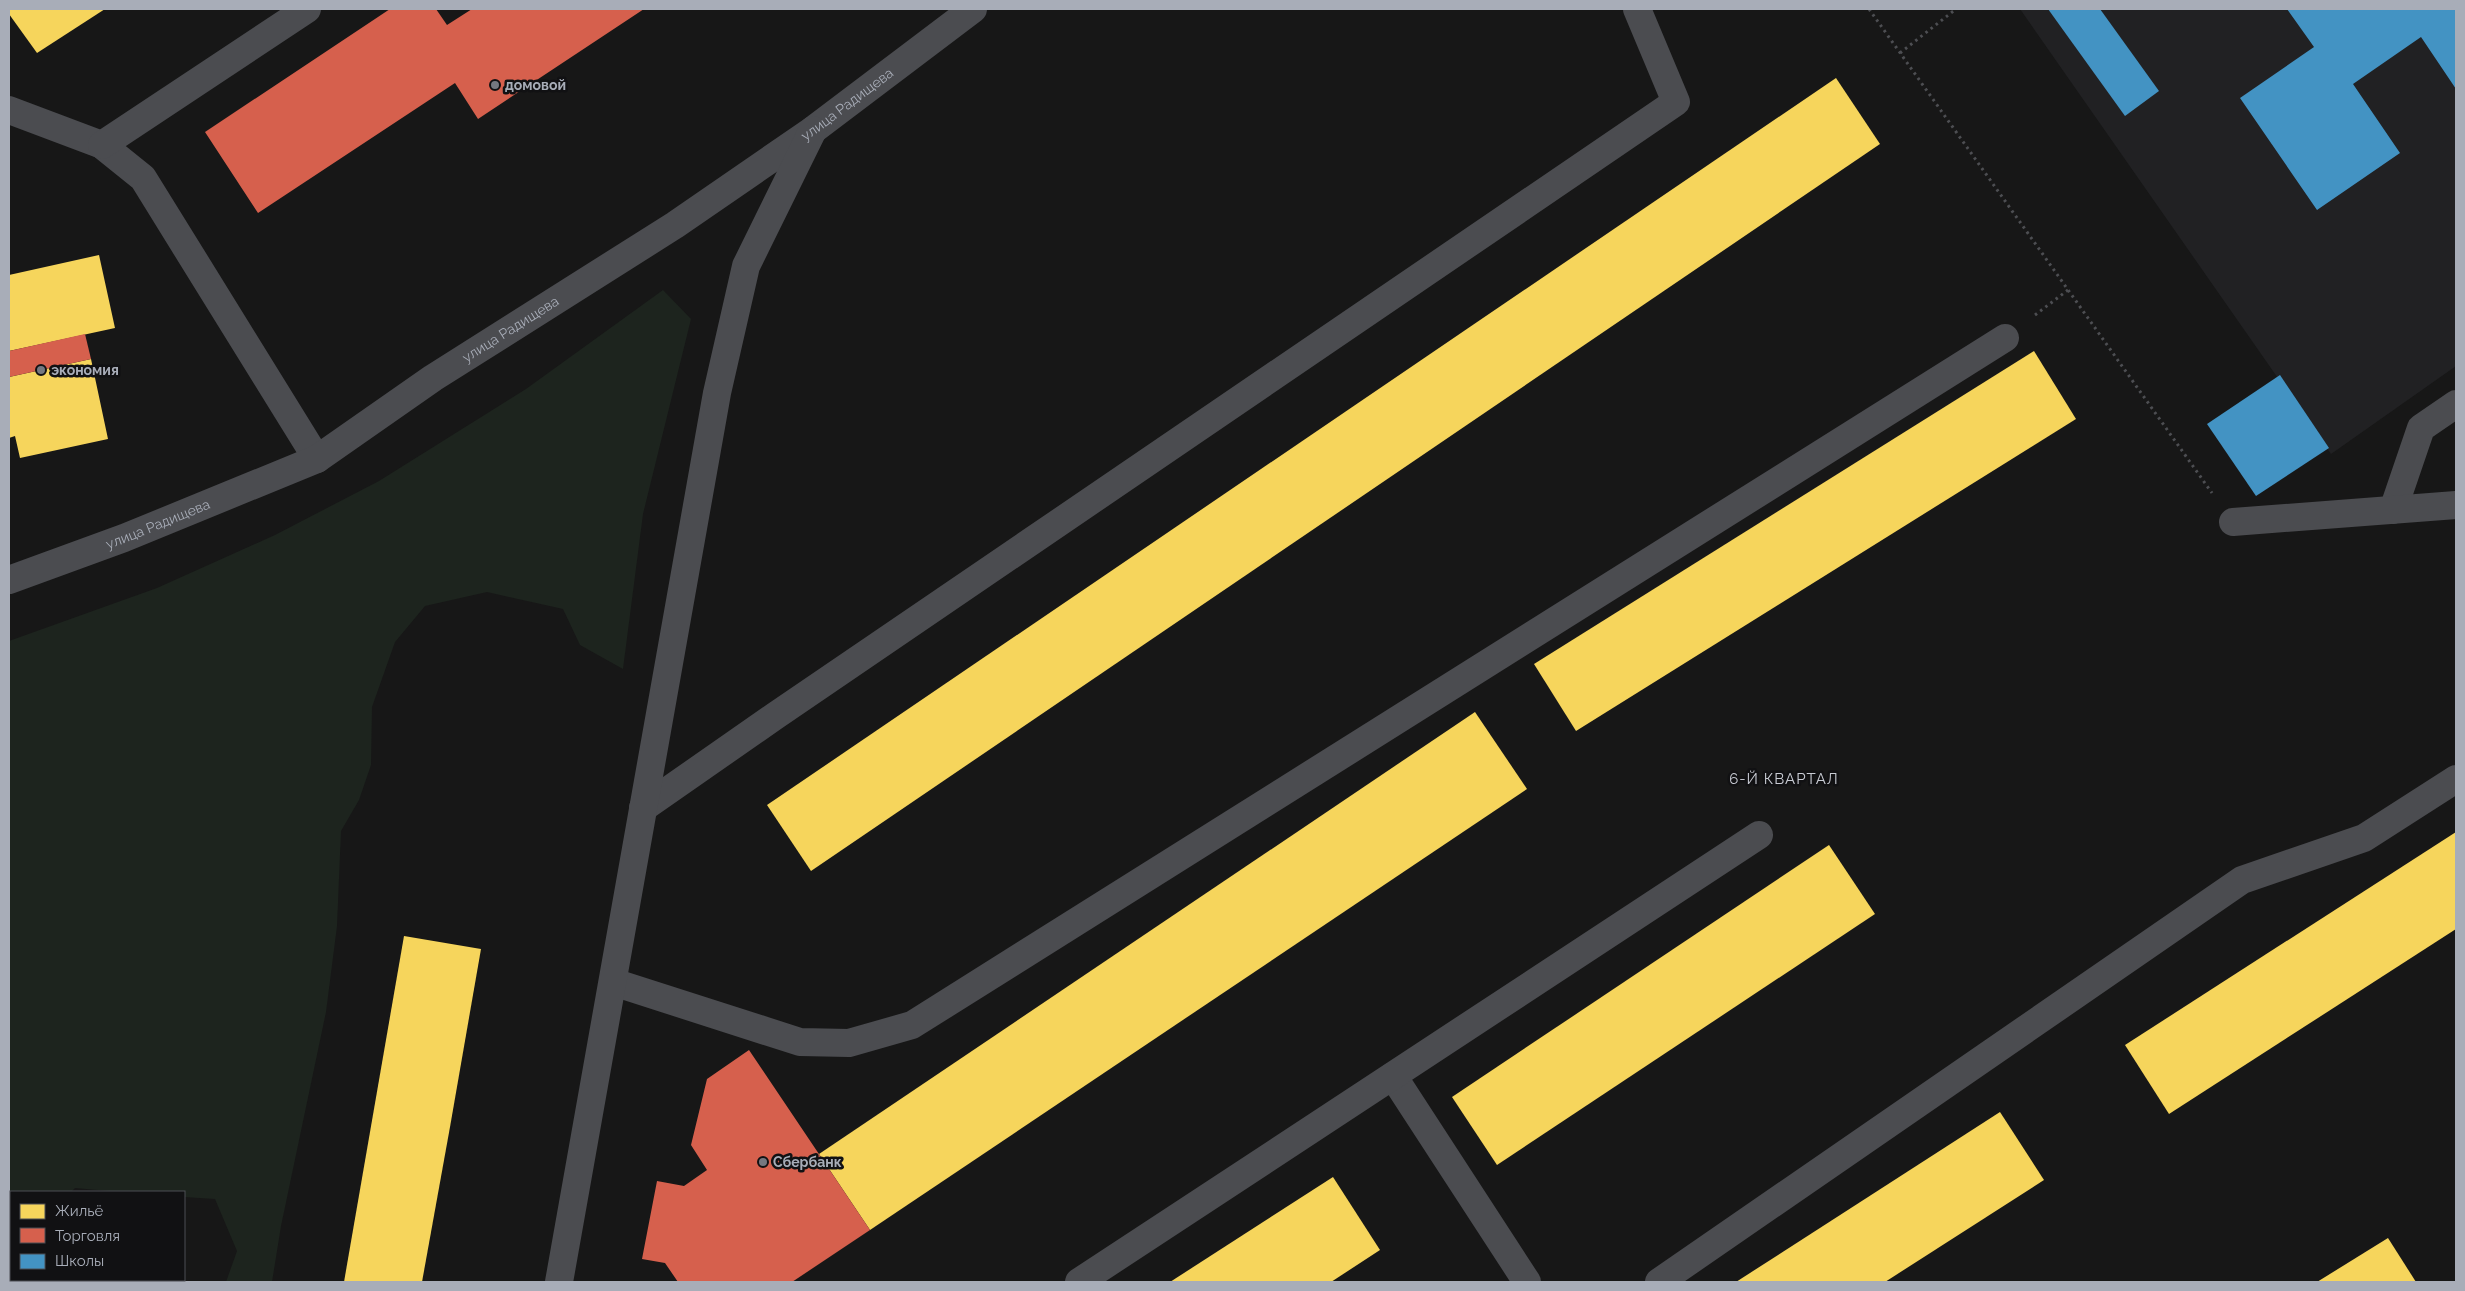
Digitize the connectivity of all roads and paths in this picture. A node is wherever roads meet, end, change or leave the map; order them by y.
1 (307, 9) edge
2 (973, 9) edge
3 (1637, 9) edge
4 (1869, 9) edge
5 (1956, 9) edge
6 (1900, 53) junction
7 (9, 110) edge
8 (813, 130) junction
9 (102, 145) junction
10 (2068, 290) junction
11 (2005, 338) joint
12 (2456, 404) edge
13 (317, 459) junction
14 (2456, 505) edge
15 (2393, 510) junction
16 (2232, 522) joint
17 (9, 580) edge
18 (2456, 779) edge
19 (643, 808) junction
20 (1759, 835) dead end
21 (612, 982) junction
22 (1393, 1076) junction
23 (559, 1282) edge
24 (1079, 1282) edge
25 (1527, 1282) edge
26 (1659, 1282) edge

1 - 9 street
2 - 8 street, улица Радищева
3 - 19 street
4 - 6 path
5 - 6 path
6 - 10 path
7 - 9 street
8 - 13 street, улица Радищева
8 - 19 street
9 - 13 street
10 - 11 path
10 - 16 path
11 - 21 street
12 - 15 street
13 - 17 street, улица Радищева
14 - 15 street
15 - 16 street
18 - 26 street
19 - 21 street
20 - 22 street
21 - 23 street
22 - 24 street
22 - 25 street

